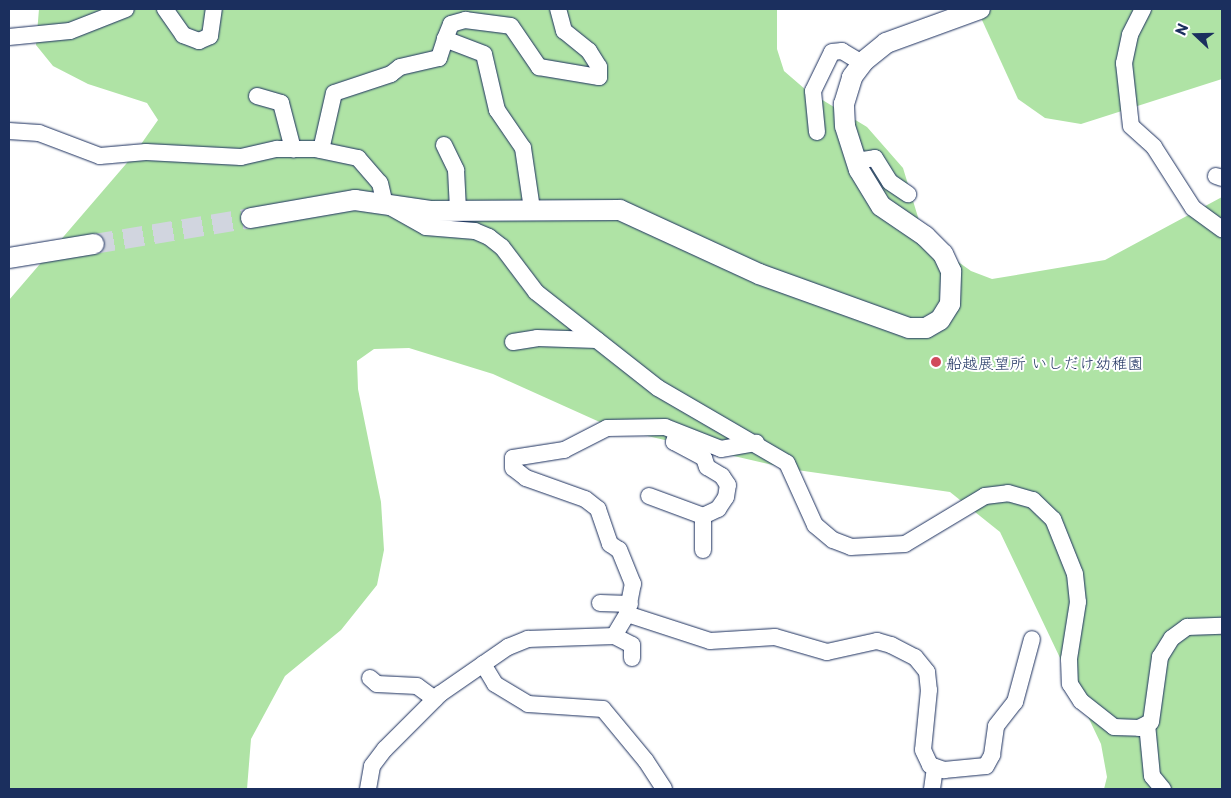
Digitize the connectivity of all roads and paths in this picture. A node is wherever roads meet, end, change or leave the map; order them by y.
1 (165, 9) edge
2 (214, 9) edge
3 (558, 9) edge
4 (980, 9) edge
5 (1143, 9) edge
6 (118, 10) edge
7 (9, 37) edge
8 (445, 39) junction
9 (862, 63) junction
10 (257, 96) dead end
11 (9, 131) edge
12 (817, 132) dead end
13 (444, 145) dead end
14 (293, 149) junction
15 (321, 150) junction
16 (856, 161) junction
17 (908, 194) dead end
18 (385, 204) junction
19 (532, 209) junction
20 (458, 210) junction
21 (251, 218) tunnel mouth
22 (1222, 228) edge
23 (94, 244) tunnel mouth
24 (9, 258) edge
25 (597, 340) junction
26 (513, 342) dead end
27 (677, 432) junction
28 (756, 443) junction
29 (650, 496) dead end
30 (703, 516) junction
31 (702, 550) dead end
32 (600, 603) dead end
33 (628, 609) junction
34 (1222, 626) edge
35 (614, 636) junction
36 (1032, 639) dead end
37 (632, 658) dead end
38 (484, 664) junction
39 (370, 678) dead end
40 (435, 699) junction
41 (1147, 724) junction
42 (935, 767) junction
43 (368, 789) edge
44 (664, 789) edge
45 (932, 789) edge
46 (1163, 789) edge

1 - 2 street
3 - 8 street
4 - 9 street
5 - 22 street
6 - 7 street
8 - 15 street
8 - 19 street
9 - 12 street
9 - 16 street
10 - 14 street
11 - 14 street
13 - 20 street
14 - 15 street
15 - 18 street
16 - 17 street
16 - 19 street
18 - 20 street
18 - 21 street
18 - 25 street
19 - 20 street
23 - 24 street
25 - 26 street
25 - 28 street
27 - 28 street
27 - 30 street
27 - 33 street
28 - 41 street
29 - 30 street
30 - 31 street
32 - 33 street
33 - 35 street
33 - 42 street
34 - 41 street
35 - 37 street
35 - 38 street
36 - 42 street
38 - 40 street
38 - 44 street
39 - 40 street
40 - 43 street
41 - 46 street
42 - 45 street

